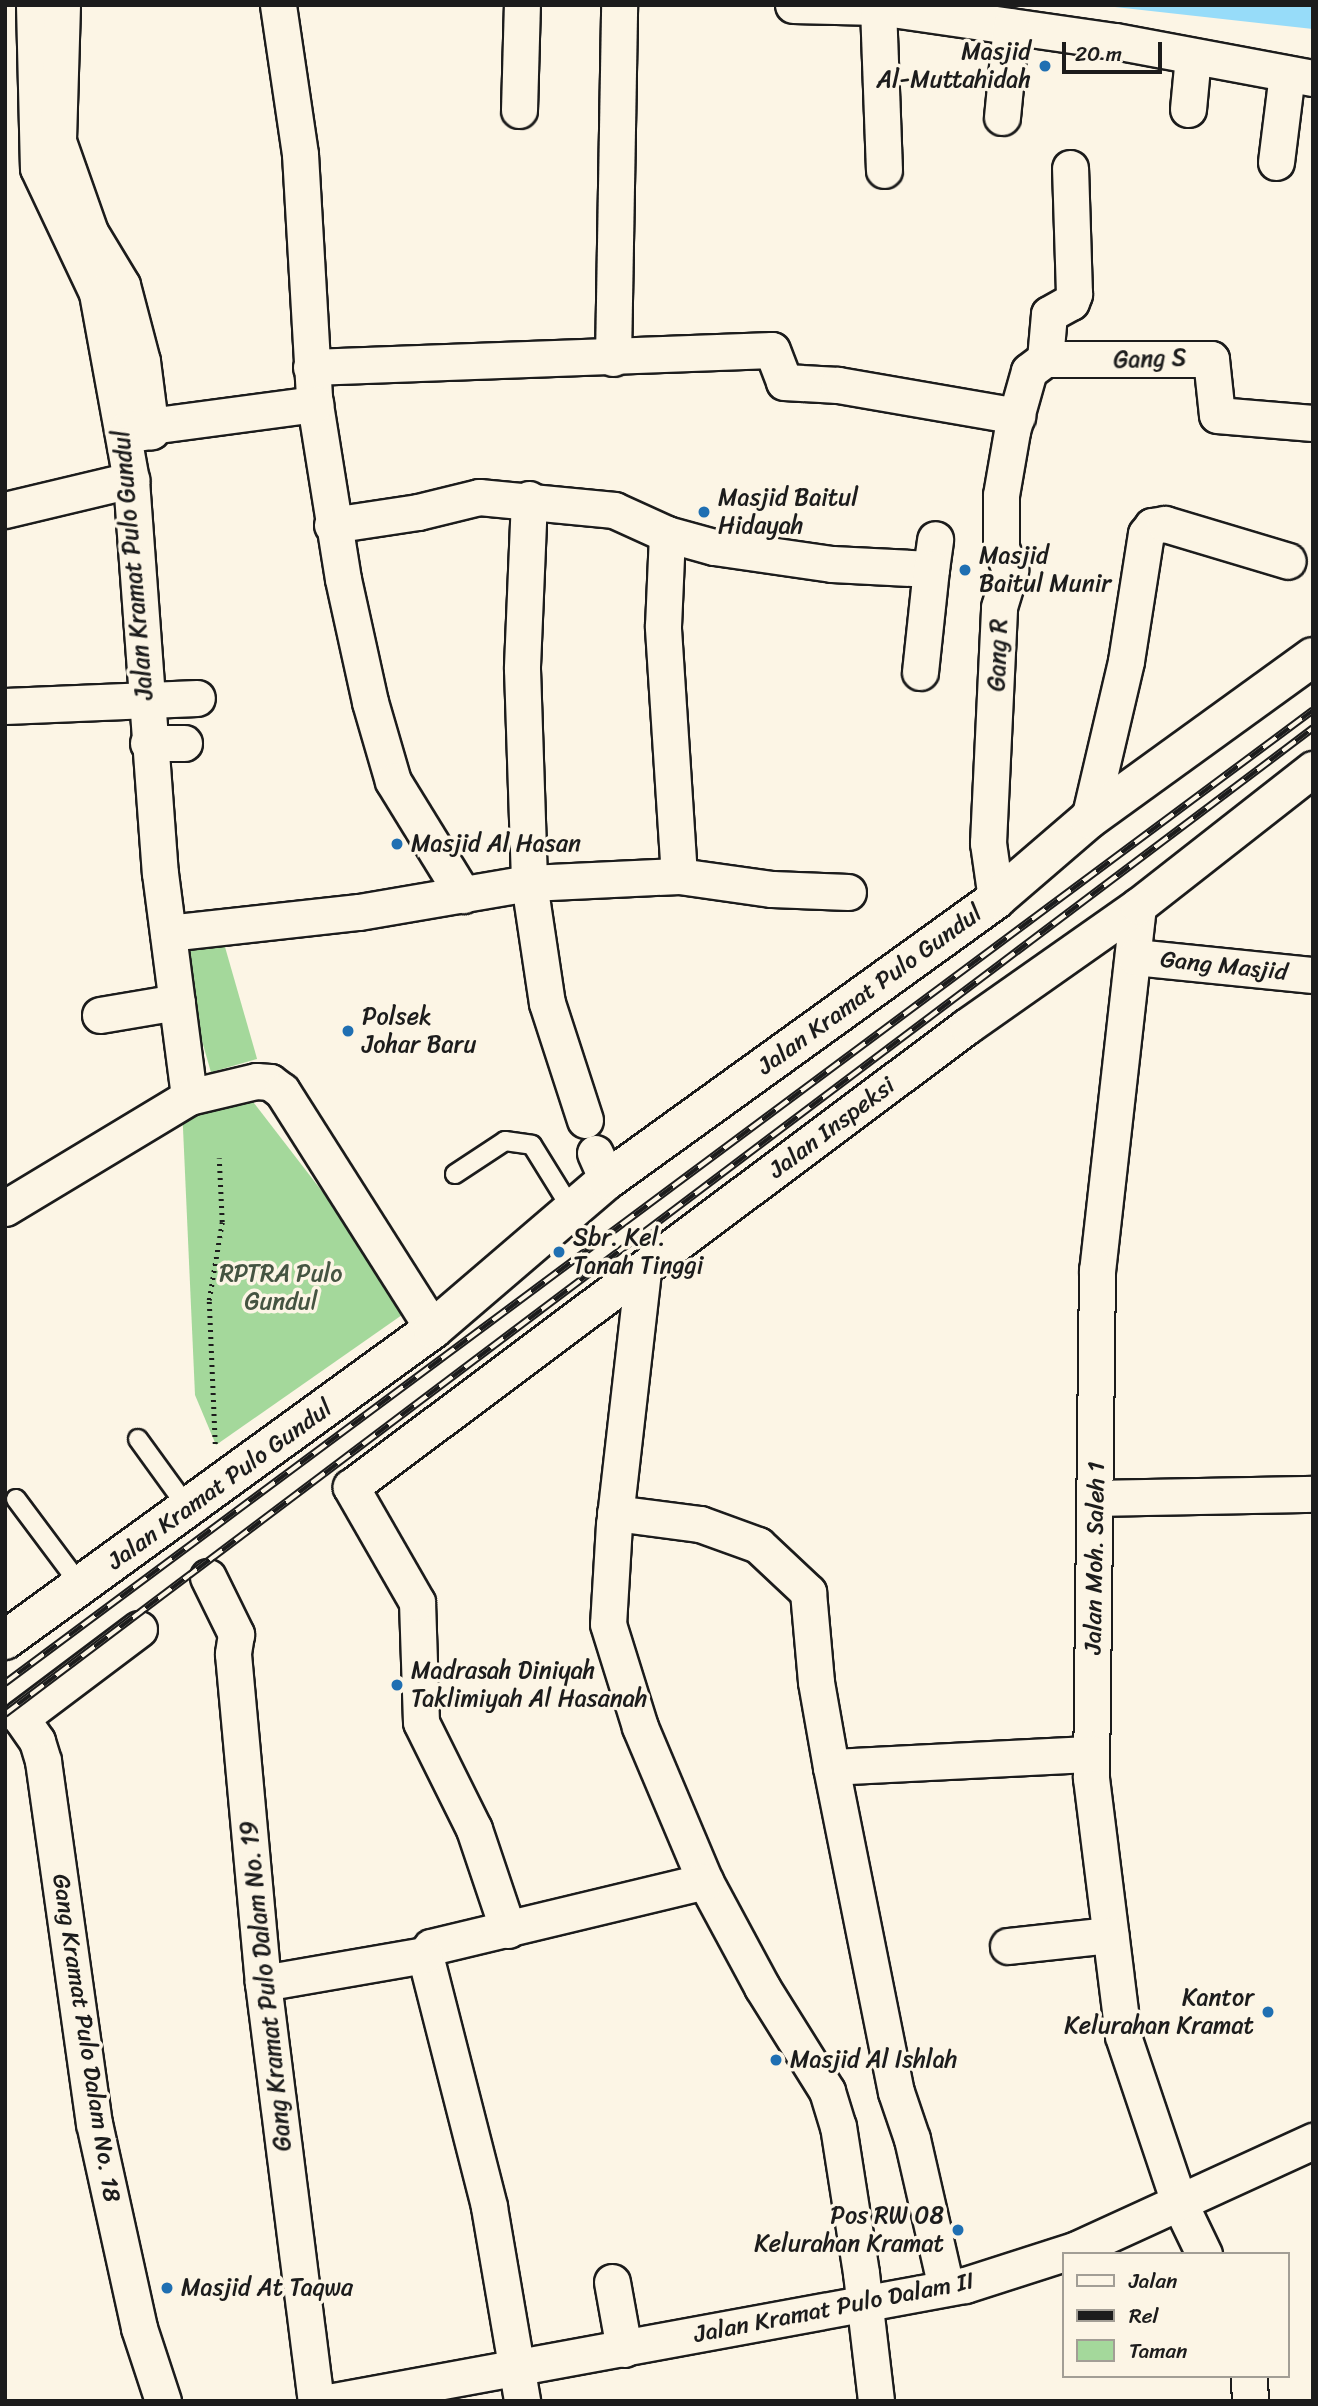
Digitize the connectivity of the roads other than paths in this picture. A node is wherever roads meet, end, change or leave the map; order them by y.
1 (34, 5) edge
2 (62, 5) edge
3 (278, 5) edge
4 (522, 5) edge
5 (619, 5) edge
6 (793, 5) edge
7 (878, 7) junction
8 (1011, 26) junction
9 (1193, 56) junction
10 (1300, 76) edge
11 (1188, 109) dead end
12 (519, 110) dead end
13 (1002, 117) dead end
14 (1276, 162) dead end
15 (1070, 168) dead end
16 (884, 170) dead end
17 (75, 223) junction
18 (613, 358) junction
19 (1045, 359) junction
20 (311, 368) junction
21 (315, 404) junction
22 (1017, 416) junction
23 (1313, 423) edge
24 (135, 430) junction
25 (131, 480) junction
26 (529, 499) junction
27 (5, 510) edge
28 (332, 525) junction
29 (667, 534) junction
30 (1288, 561) dead end
31 (1313, 657) edge
32 (920, 672) dead end
33 (165, 701) junction
34 (5, 706) edge
35 (1313, 769) edge
36 (1089, 819) junction
37 (679, 876) junction
38 (529, 883) junction
39 (848, 892) dead end
40 (463, 895) junction
41 (996, 898) junction
42 (1138, 906) junction
43 (179, 932) junction
44 (1135, 957) junction
45 (1313, 975) edge
46 (177, 1002) junction
47 (100, 1016) dead end
48 (189, 1097) junction
49 (585, 1120) dead end
50 (455, 1174) dead end
51 (5, 1208) edge
52 (572, 1208) junction
53 (643, 1271) junction
54 (433, 1329) junction
55 (138, 1439) dead end
56 (220, 1485) junction
57 (1313, 1494) edge
58 (1097, 1498) junction
59 (16, 1499) dead end
60 (615, 1513) junction
61 (208, 1577) dead end
62 (82, 1586) junction
63 (139, 1629) dead end
64 (5, 1640) edge
65 (1091, 1754) junction
66 (831, 1767) junction
67 (705, 1881) junction
68 (508, 1930) junction
69 (1110, 1935) junction
70 (1008, 1946) dead end
71 (425, 1955) junction
72 (262, 1983) junction
73 (1313, 2141) edge
74 (1180, 2202) junction
75 (1067, 2252) edge
76 (1203, 2252) edge
77 (1062, 2253) edge
78 (611, 2282) dead end
79 (946, 2287) junction
80 (864, 2303) junction
81 (624, 2349) junction
82 (1249, 2378) edge
83 (519, 2385) edge
84 (163, 2401) edge
85 (316, 2401) edge
86 (334, 2401) edge
87 (876, 2401) edge
88 (1250, 2401) edge

1 - 17 street, Jalan Kramat Pulo Gundul
2 - 17 street
3 - 20 street
4 - 12 street
5 - 18 street
6 - 7 street
7 - 8 street
7 - 16 street
8 - 9 street
8 - 13 street
9 - 10 street
9 - 11 street
10 - 14 street
15 - 19 street
17 - 24 street, Jalan Kramat Pulo Gundul
18 - 20 street
18 - 22 street
19 - 22 street
19 - 23 street, Gang S
20 - 21 street
21 - 24 street
21 - 28 street
22 - 41 street, Gang R
24 - 25 street, Jalan Kramat Pulo Gundul
25 - 27 street
25 - 33 street, Jalan Kramat Pulo Gundul
26 - 28 street
26 - 29 street
26 - 38 street
28 - 40 street
29 - 32 street
29 - 37 street
30 - 36 street
31 - 36 street, Jalan Kramat Pulo Gundul
33 - 34 street
33 - 43 street, Jalan Kramat Pulo Gundul
35 - 42 street, Jalan Inspeksi
36 - 41 street, Jalan Kramat Pulo Gundul
37 - 38 street
37 - 39 street
38 - 40 street
38 - 49 street
40 - 43 street
41 - 52 street, Jalan Kramat Pulo Gundul
42 - 44 street, Jalan Moh. Saleh 1
42 - 53 street, Jalan Inspeksi
43 - 46 street, Jalan Kramat Pulo Gundul
44 - 45 street, Gang Masjid
44 - 58 street, Jalan Moh. Saleh 1
46 - 47 street
46 - 48 street, Jalan Kramat Pulo Gundul
48 - 51 street
48 - 54 street
50 - 52 lane
52 - 54 street, Jalan Kramat Pulo Gundul
53 - 60 street
53 - 68 street, Jalan Inspeksi
54 - 56 street, Jalan Kramat Pulo Gundul
55 - 56 lane
56 - 62 street, Jalan Kramat Pulo Gundul
57 - 58 street
58 - 65 street, Jalan Moh. Saleh 1
59 - 62 lane
60 - 66 street
60 - 67 street
61 - 72 street, Gang Kramat Pulo Dalam No. 19
62 - 64 street, Jalan Kramat Pulo Gundul
63 - 84 street, Gang Kramat Pulo Dalam No. 18
65 - 66 street
65 - 69 street, Jalan Moh. Saleh 1
66 - 79 street
67 - 68 street
67 - 80 street
68 - 71 street
69 - 70 street
69 - 74 street, Jalan Moh. Saleh 1
71 - 72 street
71 - 83 street
72 - 85 street, Gang Kramat Pulo Dalam No. 19
73 - 74 street, Jalan Kramat Pulo Dalam II
74 - 75 street, Jalan Kramat Pulo Dalam II
74 - 76 street, Jalan Moh. Saleh 1
77 - 79 street, Jalan Kramat Pulo Dalam II
78 - 81 street
79 - 80 street, Jalan Kramat Pulo Dalam II
80 - 81 street, Jalan Kramat Pulo Dalam II
80 - 87 street
81 - 83 street, Jalan Kramat Pulo Dalam II
82 - 88 street
83 - 86 street, Jalan Kramat Pulo Dalam II

